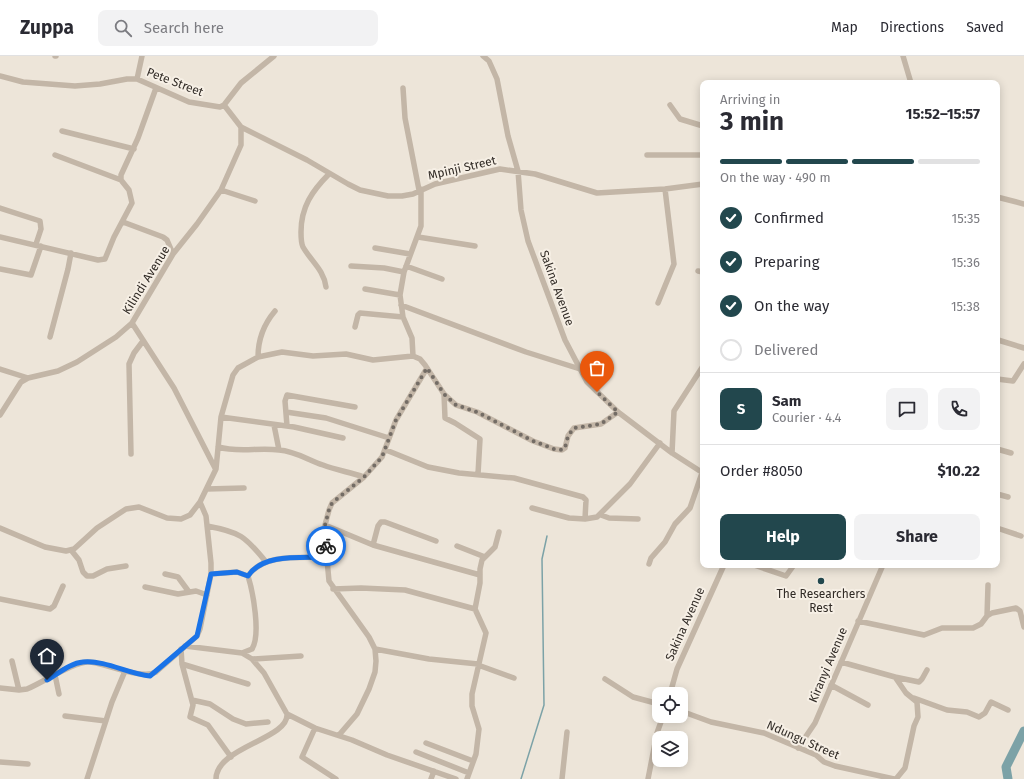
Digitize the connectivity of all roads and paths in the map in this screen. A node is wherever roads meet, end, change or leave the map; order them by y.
1 (142, 56) edge
2 (274, 56) edge
3 (484, 56) edge
4 (903, 56) edge
5 (0, 76) edge
6 (137, 79) junction
7 (910, 80) edge
8 (156, 88) junction
9 (403, 88) dead end
10 (670, 104) dead end
11 (224, 105) junction
12 (700, 125) edge
13 (241, 126) junction
14 (62, 131) dead end
15 (134, 149) junction
16 (700, 154) edge
17 (55, 155) dead end
18 (648, 155) dead end
19 (518, 171) junction
20 (329, 174) junction
21 (121, 180) junction
22 (700, 184) edge
23 (665, 189) junction
24 (221, 190) junction
25 (420, 190) junction
26 (1000, 198) edge
27 (255, 201) dead end
28 (1024, 204) edge
29 (0, 208) edge
30 (123, 222) junction
31 (418, 236) junction
32 (0, 237) edge
33 (38, 245) junction
34 (475, 246) dead end
35 (375, 248) dead end
36 (71, 253) junction
37 (173, 254) junction
38 (410, 254) junction
39 (351, 266) dead end
40 (406, 266) junction
41 (0, 269) edge
42 (404, 272) junction
43 (442, 279) dead end
44 (326, 287) dead end
45 (365, 289) dead end
46 (400, 295) junction
47 (658, 303) dead end
48 (401, 305) junction
49 (275, 310) dead end
50 (403, 317) junction
51 (132, 323) junction
52 (355, 327) dead end
53 (50, 337) dead end
54 (143, 341) junction
55 (1000, 341) edge
56 (1024, 348) edge
57 (413, 356) junction
58 (258, 357) junction
59 (1024, 364) edge
60 (427, 368) junction
61 (0, 369) edge
62 (580, 369) junction
63 (700, 371) edge
64 (28, 378) junction
65 (1000, 379) edge
66 (444, 394) junction
67 (355, 407) dead end
68 (286, 412) junction
69 (618, 412) junction
70 (0, 415) edge
71 (222, 417) junction
72 (274, 425) junction
73 (287, 426) junction
74 (343, 438) dead end
75 (389, 438) junction
76 (660, 443) junction
77 (218, 447) junction
78 (279, 450) junction
79 (386, 450) junction
80 (1000, 450) edge
81 (672, 453) junction
82 (1011, 453) dead end
83 (131, 454) dead end
84 (216, 469) junction
85 (700, 471) edge
86 (478, 474) junction
87 (364, 477) junction
88 (700, 481) edge
89 (244, 488) dead end
90 (207, 489) junction
91 (1000, 495) edge
92 (1008, 497) dead end
93 (200, 502) junction
94 (532, 508) dead end
95 (601, 514) junction
96 (585, 519) junction
97 (638, 520) dead end
98 (325, 525) junction
99 (207, 526) junction
100 (0, 528) edge
101 (1000, 529) edge
102 (499, 532) dead end
103 (1021, 536) dead end
104 (436, 541) dead end
105 (373, 545) junction
106 (457, 546) dead end
107 (71, 550) junction
108 (326, 557) junction
109 (485, 557) junction
110 (266, 562) junction
111 (649, 564) dead end
112 (126, 566) dead end
113 (723, 568) edge
114 (763, 568) edge
115 (792, 568) edge
116 (882, 568) edge
117 (165, 574) dead end
118 (211, 574) junction
119 (480, 575) junction
120 (248, 576) junction
121 (988, 585) dead end
122 (63, 586) dead end
123 (145, 587) dead end
124 (333, 589) junction
125 (189, 592) junction
126 (207, 595) junction
127 (0, 599) edge
128 (475, 609) junction
129 (987, 616) junction
130 (858, 621) junction
131 (1024, 627) edge
132 (183, 647) junction
133 (375, 649) junction
134 (242, 653) junction
135 (301, 656) dead end
136 (252, 660) junction
137 (12, 661) dead end
138 (841, 662) junction
139 (182, 664) junction
140 (478, 665) junction
141 (927, 670) dead end
142 (125, 671) junction
143 (55, 675) junction
144 (895, 677) junction
145 (514, 678) dead end
146 (605, 679) dead end
147 (248, 684) dead end
148 (831, 685) junction
149 (672, 687) edge
150 (0, 688) edge
151 (19, 690) junction
152 (59, 694) dead end
153 (914, 698) junction
154 (192, 700) junction
155 (652, 702) edge
156 (868, 705) dead end
157 (1008, 710) dead end
158 (287, 714) junction
159 (688, 714) edge
160 (65, 716) dead end
161 (106, 721) junction
162 (268, 722) dead end
163 (661, 723) edge
164 (315, 728) junction
165 (568, 732) dead end
166 (339, 735) junction
167 (426, 743) dead end
168 (798, 748) junction
169 (416, 752) dead end
170 (231, 757) junction
171 (473, 761) junction
172 (0, 762) edge
173 (28, 764) dead end
174 (434, 771) junction
175 (468, 776) edge
176 (87, 779) edge
177 (216, 779) edge
178 (336, 779) edge
179 (431, 779) edge
180 (456, 779) edge
181 (562, 779) edge
182 (648, 779) edge
183 (895, 779) edge

1 - 6 street
2 - 11 street
3 - 19 street, Sakina Avenue
4 - 7 street
5 - 6 street, Pete Street
6 - 8 street, Pete Street
8 - 11 street, Pete Street
8 - 15 street
9 - 25 street
10 - 12 street
11 - 13 street
13 - 20 street, Mpinji Street
13 - 24 street, Kilindi Avenue
14 - 15 street
15 - 21 street
16 - 18 street
17 - 21 street
19 - 23 street, Mpinji Street
19 - 25 street, Mpinji Street
19 - 62 street, Sakina Avenue
20 - 25 street, Mpinji Street
20 - 44 street
21 - 30 street
22 - 23 street, Mpinji Street
23 - 47 street
24 - 27 street
24 - 37 street, Kilindi Avenue
25 - 31 street
26 - 28 street
29 - 33 street
30 - 36 street
30 - 37 street
31 - 34 street
31 - 38 street
32 - 33 street
33 - 36 street
33 - 41 street
35 - 38 street
36 - 53 street
37 - 51 street, Kilindi Avenue
38 - 40 street
39 - 42 street
40 - 42 street
40 - 43 street
42 - 46 street
45 - 46 street
46 - 48 street
48 - 50 street
48 - 62 street
49 - 58 street
50 - 52 street
50 - 57 street
51 - 54 street
51 - 64 street, Kilindi Avenue
54 - 83 street
54 - 84 street
55 - 56 street
57 - 58 street
57 - 60 street
58 - 71 street
59 - 65 street
60 - 66 street
60 - 75 street
61 - 64 street
62 - 69 street, Sakina Avenue
63 - 81 street
64 - 70 street, Kilindi Avenue
66 - 69 street
66 - 86 street
67 - 68 street
68 - 73 street
68 - 75 street
69 - 76 street, Sakina Avenue
71 - 72 street
71 - 77 street
72 - 73 street
72 - 78 street
73 - 74 street
75 - 79 street
76 - 81 street, Sakina Avenue
76 - 95 street
77 - 78 street
77 - 84 street
78 - 87 street
79 - 86 street
79 - 87 street
80 - 82 street
81 - 85 street, Sakina Avenue
84 - 90 street
86 - 96 street
87 - 98 street
88 - 111 street
89 - 90 street
90 - 93 street
91 - 92 street
93 - 99 street
93 - 107 street
94 - 96 street
95 - 96 street
95 - 97 street
98 - 105 street
98 - 108 street
99 - 110 street
99 - 118 street
100 - 107 street
101 - 103 street
102 - 109 street
104 - 105 street
105 - 119 street
106 - 109 street
107 - 112 street
108 - 110 street
108 - 124 street
109 - 119 street
110 - 120 street
113 - 149 street, Sakina Avenue
114 - 115 street
116 - 130 street, Kiranyi Avenue
117 - 125 street
118 - 120 street
118 - 126 street
119 - 128 street
120 - 134 street
121 - 129 street
122 - 127 street
123 - 125 street
124 - 128 street
124 - 133 street
125 - 126 street
126 - 132 street
128 - 140 street
129 - 130 street
129 - 131 street
130 - 138 street, Kiranyi Avenue
132 - 134 street
132 - 139 street
132 - 142 street
133 - 140 street
133 - 166 street
134 - 136 street
135 - 136 street
136 - 158 street
137 - 151 street
138 - 144 street
138 - 148 street, Kiranyi Avenue
139 - 147 street
139 - 154 street
140 - 145 street
140 - 171 street
141 - 144 street
142 - 143 street
142 - 161 street
143 - 151 street
143 - 152 street
144 - 153 street
146 - 155 street
148 - 156 street
148 - 168 street, Kiranyi Avenue
150 - 151 street
153 - 157 street
153 - 183 street
154 - 162 street
154 - 170 street
158 - 164 street
158 - 170 street
159 - 168 street, Ndungu Street
160 - 161 street
161 - 176 street
163 - 182 street
164 - 166 street
164 - 178 street
165 - 181 street
166 - 174 street
167 - 171 street
168 - 183 street, Ndungu Street
169 - 175 street
170 - 177 street
171 - 175 street
172 - 173 street
174 - 179 street
174 - 180 street

